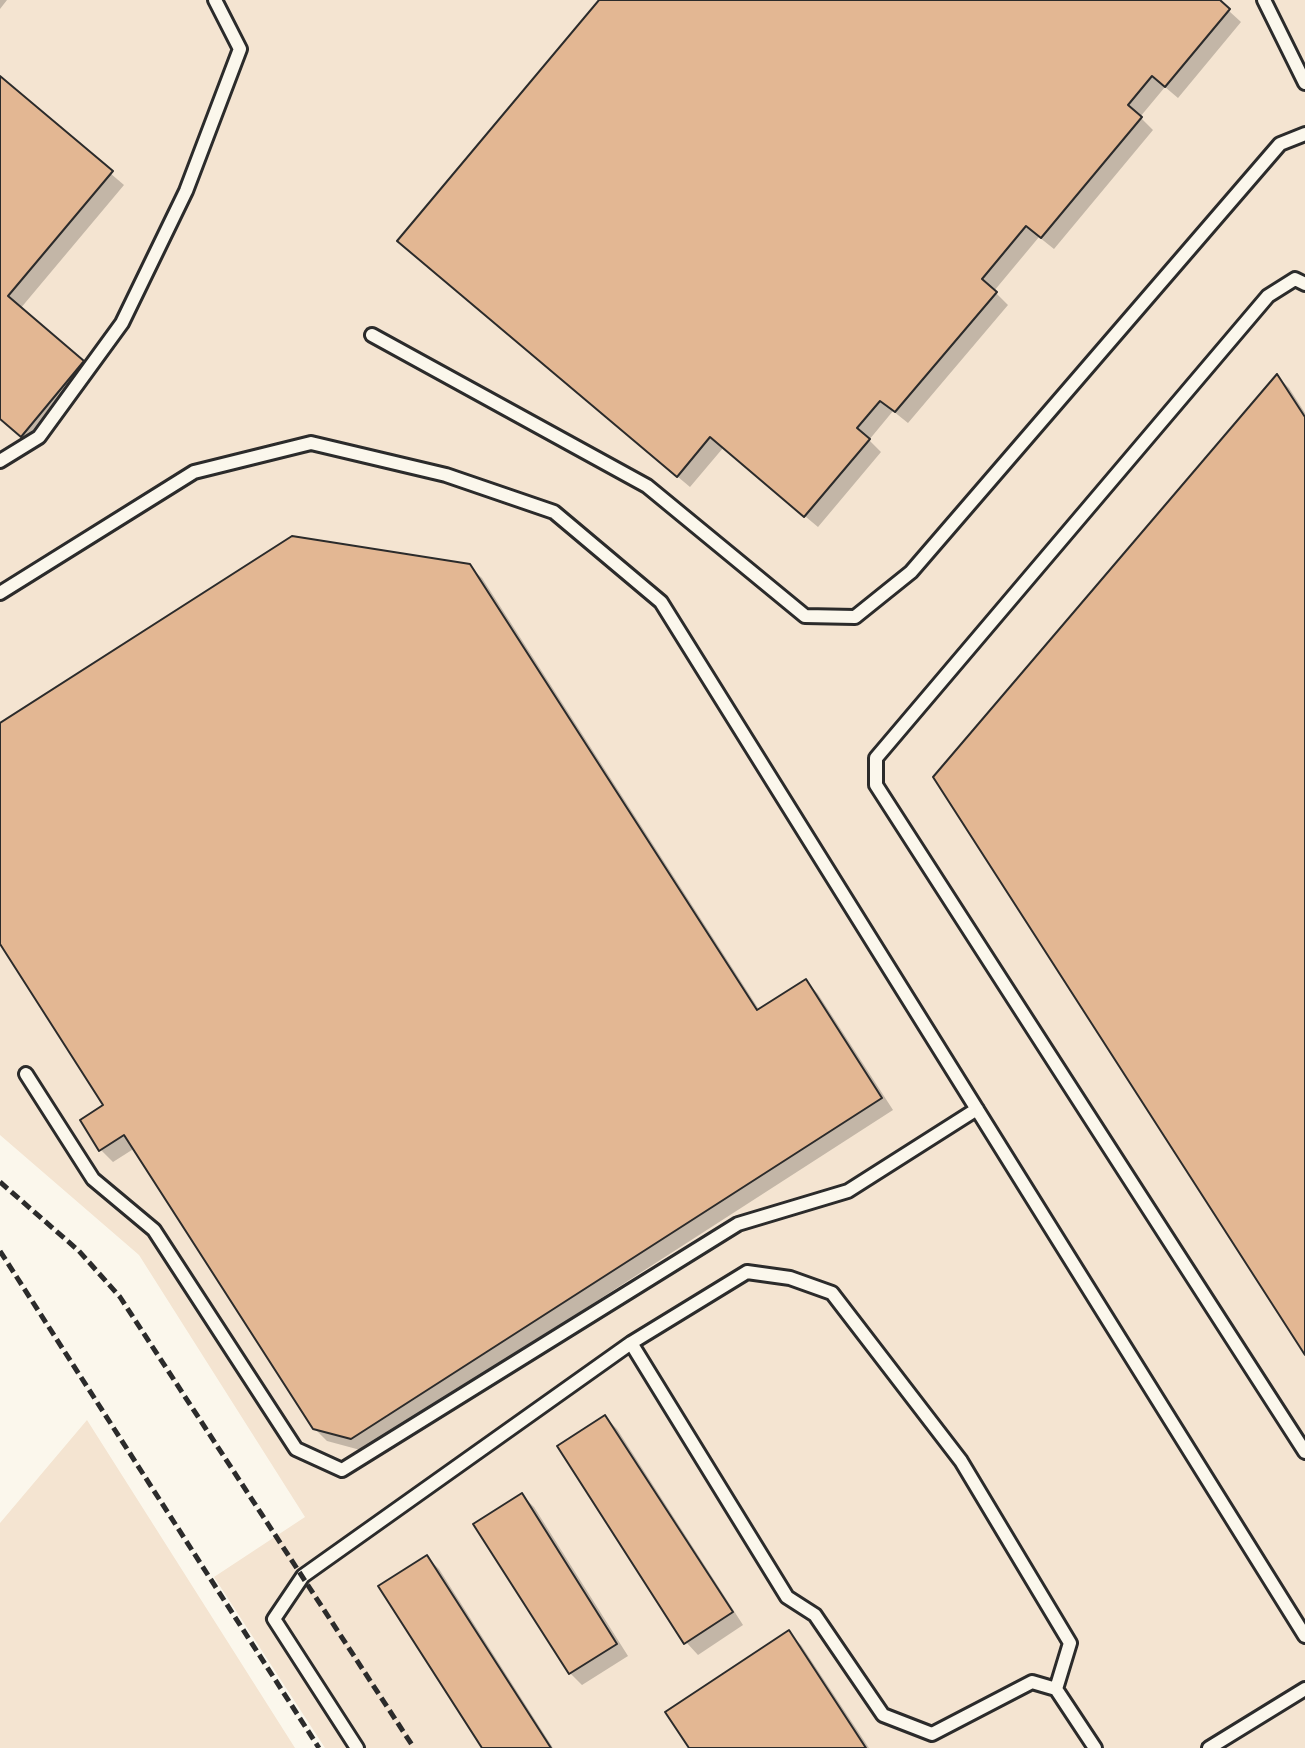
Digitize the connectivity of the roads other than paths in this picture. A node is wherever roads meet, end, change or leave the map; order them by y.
1 (215, 0) edge
2 (1264, 0) edge
3 (1305, 83) edge
4 (1305, 134) edge
5 (1305, 284) edge
6 (372, 335) dead end
7 (0, 461) edge
8 (0, 593) edge
9 (26, 1073) dead end
10 (977, 1109) junction
11 (631, 1343) junction
12 (1305, 1452) edge
13 (1305, 1636) edge
14 (1056, 1689) junction
15 (1305, 1689) edge
16 (357, 1748) edge
17 (1095, 1748) edge
18 (1209, 1748) edge

1 - 7 lane
2 - 3 lane
4 - 6 lane
5 - 12 lane
8 - 10 lane
9 - 10 lane
10 - 13 lane
11 - 14 lane
11 - 14 lane
11 - 16 lane
14 - 17 lane
15 - 18 lane

